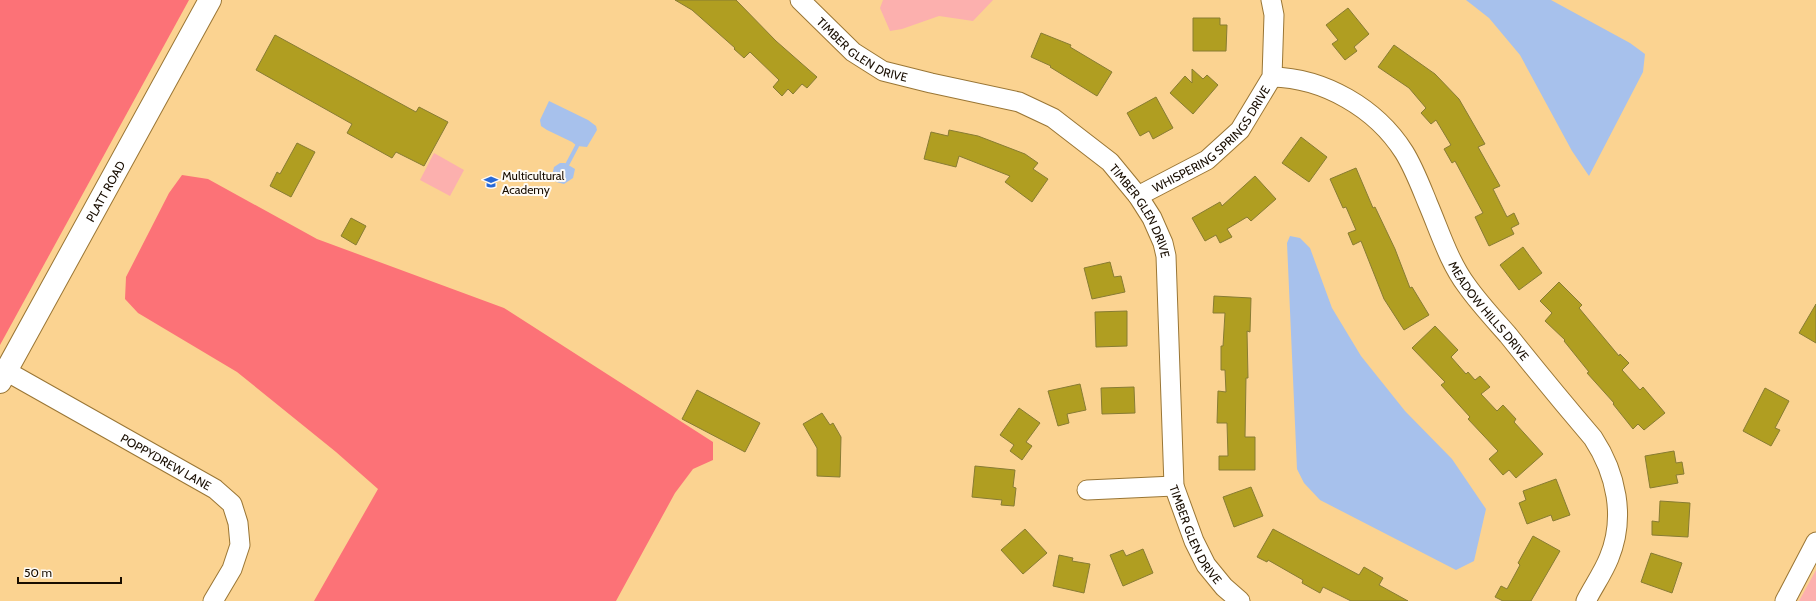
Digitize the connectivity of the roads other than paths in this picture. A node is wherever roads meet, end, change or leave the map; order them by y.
1 (210, 0) edge
2 (800, 0) edge
3 (1271, 0) edge
4 (1272, 77) junction
5 (1138, 196) junction
6 (3, 376) edge
7 (1174, 486) junction
8 (1087, 490) dead end
9 (1816, 542) edge
10 (213, 601) edge
11 (1240, 601) edge
12 (1586, 601) edge
13 (1785, 601) edge

1 - 6 main road, PLATT ROAD
2 - 5 street, TIMBER GLEN DRIVE
3 - 4 street, WHISPERING SPRINGS DRIVE
4 - 5 street, WHISPERING SPRINGS DRIVE
4 - 12 street, MEADOW HILLS DRIVE
5 - 7 street, TIMBER GLEN DRIVE
6 - 10 street, POPPYDREW LANE
7 - 8 street
7 - 11 street, TIMBER GLEN DRIVE
9 - 13 street

